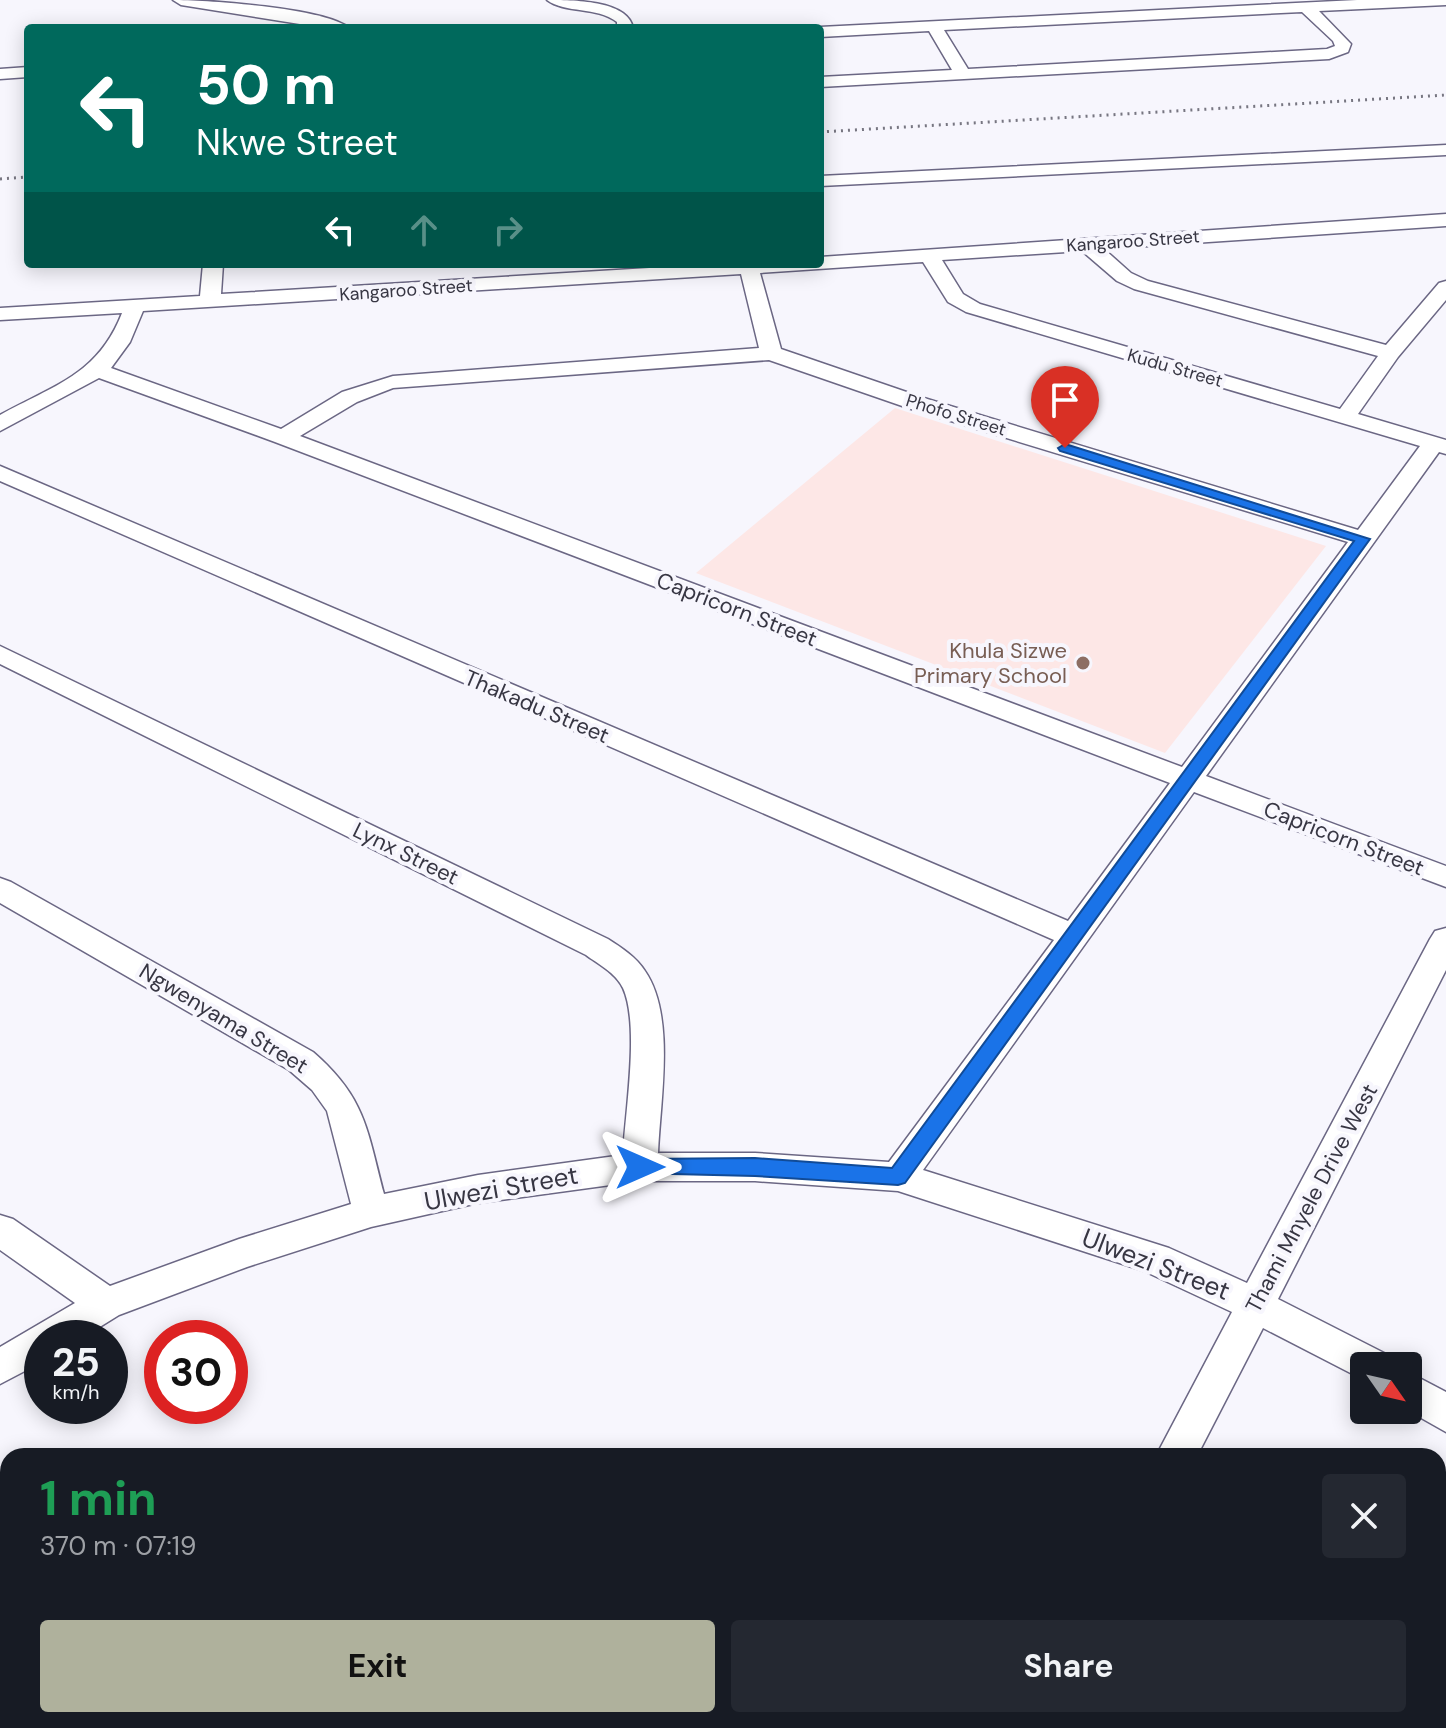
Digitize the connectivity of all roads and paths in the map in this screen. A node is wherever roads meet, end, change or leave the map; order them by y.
1 (181, 0) edge
2 (555, 0) edge
3 (1446, 0) edge
4 (1398, 1) edge
5 (1284, 4) edge
6 (1060, 5) dead end
7 (1173, 7) edge
8 (1306, 7) junction
9 (1050, 20) junction
10 (929, 21) junction
11 (328, 24) edge
12 (624, 24) edge
13 (824, 32) edge
14 (24, 72) edge
15 (0, 74) edge
16 (963, 75) junction
17 (824, 82) edge
18 (1446, 150) edge
19 (824, 181) edge
20 (1443, 224) edge
21 (1264, 232) junction
22 (1087, 245) junction
23 (929, 255) junction
24 (1279, 255) dead end
25 (824, 263) edge
26 (213, 268) edge
27 (749, 268) joint
28 (1446, 287) edge
29 (210, 302) junction
30 (134, 308) junction
31 (0, 314) edge
32 (772, 353) junction
33 (1391, 353) junction
34 (97, 370) junction
35 (1345, 417) junction
36 (0, 424) edge
37 (283, 437) junction
38 (1440, 446) edge
39 (0, 473) edge
40 (1363, 539) junction
41 (0, 654) edge
42 (1187, 780) junction
43 (1446, 877) edge
44 (0, 889) edge
45 (1075, 936) junction
46 (1446, 939) edge
47 (640, 1167) junction
48 (898, 1177) junction
49 (371, 1212) junction
50 (0, 1230) edge
51 (106, 1304) junction
52 (1256, 1304) junction
53 (79, 1320) edge
54 (24, 1353) edge
55 (1350, 1354) edge
56 (0, 1367) edge
57 (1422, 1398) edge
58 (1446, 1414) edge
59 (1180, 1448) edge

1 - 11 street
2 - 12 street
3 - 4 street
4 - 8 street
5 - 7 street
5 - 8 street
6 - 9 street
7 - 9 street
8 - 16 street
9 - 10 street
10 - 13 street
10 - 16 street
14 - 15 street
16 - 17 street
18 - 19 street
20 - 21 street, Kangaroo Street
21 - 22 street, Kangaroo Street
21 - 24 street
22 - 23 street, Kangaroo Street
22 - 33 street
23 - 25 street, Kangaroo Street
23 - 35 street, Kudu Street
26 - 29 street
27 - 29 street, Kangaroo Street
27 - 32 street
28 - 33 street
29 - 30 street, Kangaroo Street
30 - 31 street, Kangaroo Street
30 - 34 street
32 - 37 street
32 - 40 street, Phofo Street
33 - 35 street
34 - 36 street
34 - 37 street, Capricorn Street
35 - 38 street, Kudu Street
37 - 42 street, Capricorn Street
38 - 40 street
39 - 45 street, Thakadu Street
40 - 42 street
41 - 47 street, Lynx Street
42 - 43 street, Capricorn Street
42 - 45 street
44 - 49 street, Ngwenyama Street
45 - 48 street
46 - 52 street, Thami Mnyele Drive West
47 - 48 street, Ulwezi Street
47 - 49 street, Ulwezi Street
48 - 52 street, Ulwezi Street
49 - 51 street, Ulwezi Street
50 - 51 street
51 - 53 street, Ulwezi Street
52 - 55 street, Ulwezi Street
52 - 59 street, Thami Mnyele Drive West
54 - 56 street
57 - 58 street

